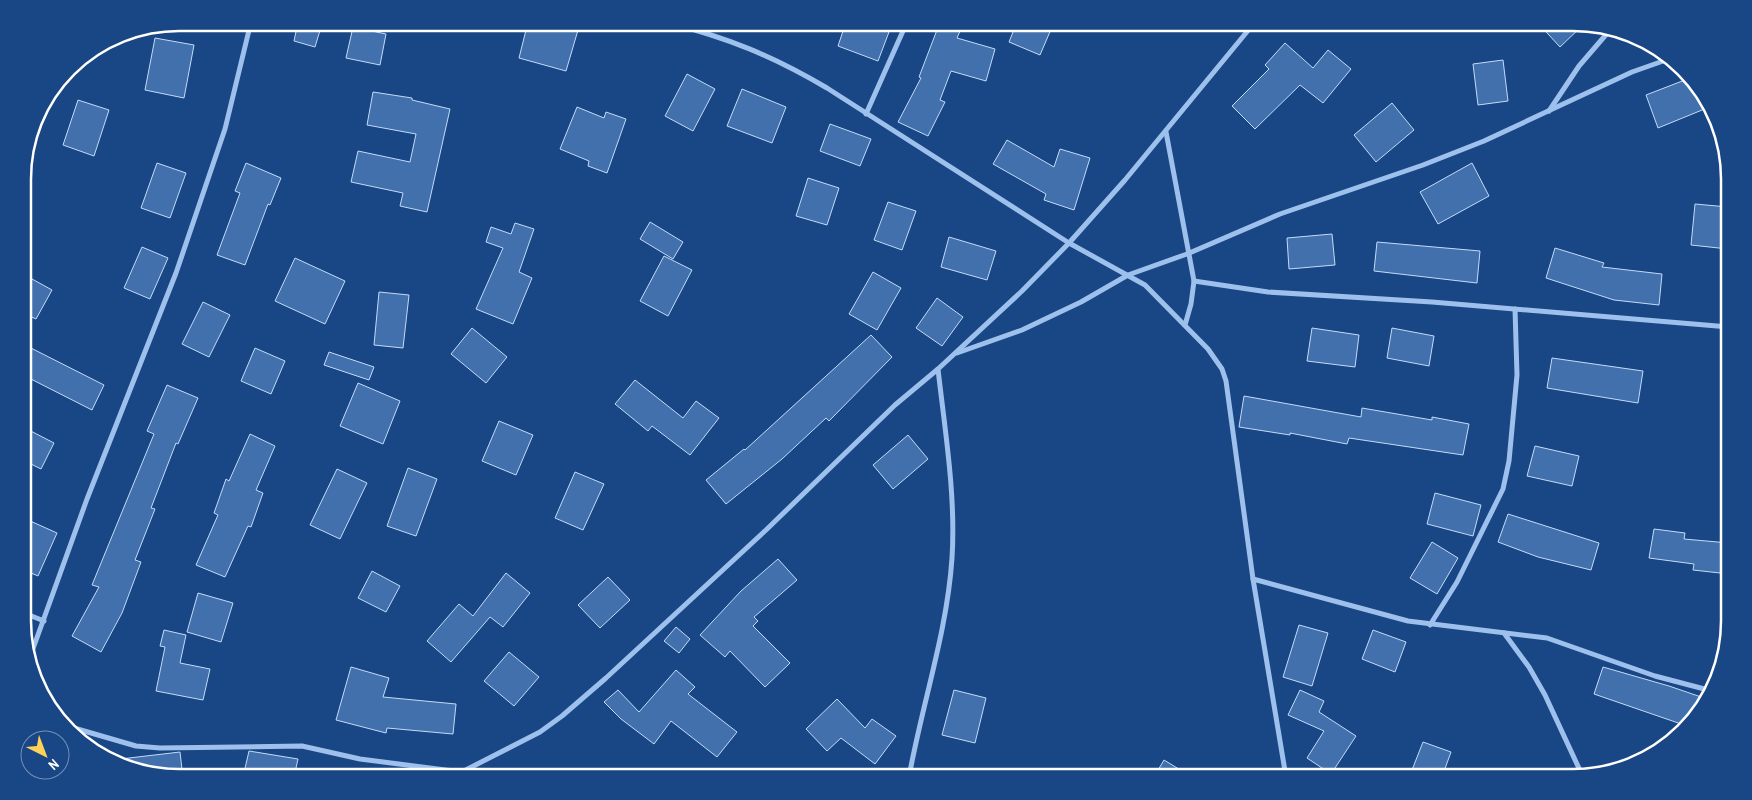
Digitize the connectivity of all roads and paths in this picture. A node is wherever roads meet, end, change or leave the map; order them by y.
1 (903, 31) edge
2 (1248, 31) edge
3 (249, 32) edge
4 (700, 32) edge
5 (1606, 35) edge
6 (1662, 61) edge
7 (1548, 112) junction
8 (866, 114) junction
9 (1166, 132) junction
10 (1070, 243) junction
11 (1187, 254) junction
12 (1128, 275) junction
13 (1194, 281) junction
14 (1515, 309) junction
15 (1184, 325) junction
16 (1721, 326) edge
17 (954, 354) junction
18 (938, 369) junction
19 (1253, 579) junction
20 (31, 615) edge
21 (44, 621) junction
22 (1430, 625) junction
23 (1504, 634) junction
24 (34, 647) edge
25 (1704, 689) edge
26 (77, 729) edge
27 (912, 768) edge
28 (1285, 768) edge
29 (1578, 768) edge
30 (436, 769) edge
31 (467, 769) edge

1 - 8 street
2 - 9 street
3 - 21 street
4 - 8 street
5 - 7 street
6 - 7 street
7 - 11 street
8 - 10 street
9 - 10 street
9 - 11 street
10 - 12 street
10 - 17 street
11 - 12 street
11 - 13 street
12 - 15 street
12 - 17 street
13 - 14 street
13 - 15 street
14 - 16 street
14 - 22 street
15 - 19 street
17 - 18 street
18 - 27 street
18 - 31 street
19 - 22 street
19 - 28 street
20 - 21 street
21 - 24 street
22 - 23 street
23 - 25 street
23 - 29 street
26 - 30 street

